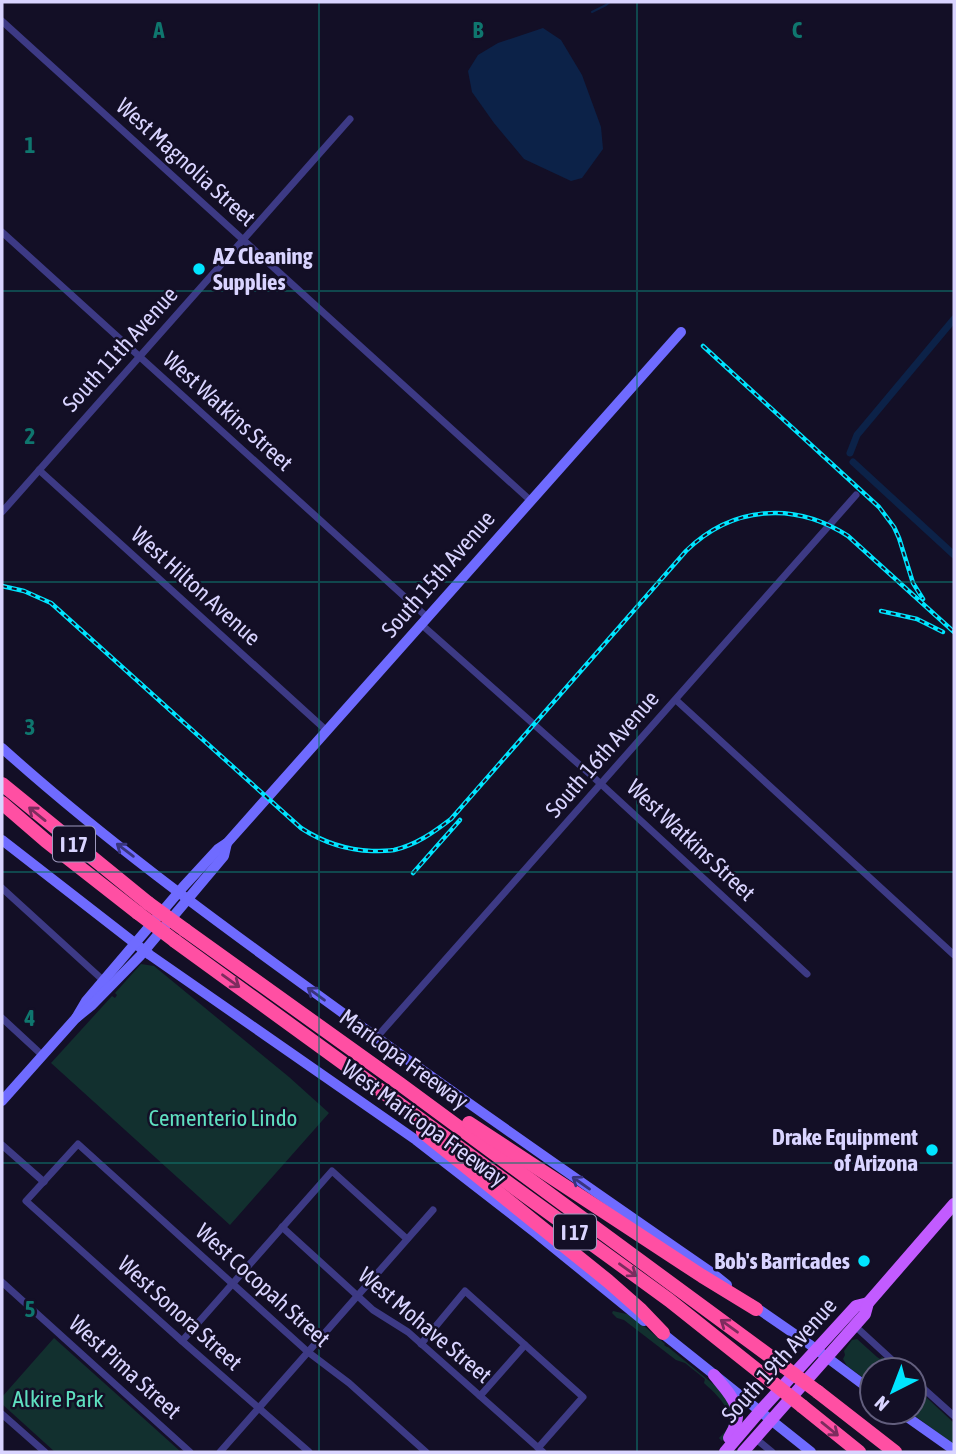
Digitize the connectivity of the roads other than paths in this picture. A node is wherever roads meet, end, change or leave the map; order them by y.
1 (2, 22) edge
2 (350, 119) dead end
3 (2, 232) edge
4 (243, 240) junction
5 (681, 332) dead end
6 (139, 356) junction
7 (39, 470) junction
8 (856, 495) dead end
9 (531, 501) junction
10 (2, 512) edge
11 (425, 622) junction
12 (676, 700) junction
13 (327, 731) junction
14 (2, 748) edge
15 (2, 784) edge
16 (601, 784) junction
17 (2, 803) edge
18 (2, 840) edge
19 (2, 888) edge
20 (183, 896) junction
21 (143, 908) junction
22 (180, 935) junction
23 (134, 943) junction
24 (145, 951) junction
25 (954, 955) edge
26 (807, 974) dead end
27 (106, 983) junction
28 (2, 1018) edge
29 (376, 1038) junction
30 (43, 1055) junction
31 (400, 1084) junction
32 (375, 1086) junction
33 (2, 1101) edge
34 (2, 1145) edge
35 (44, 1182) junction
36 (954, 1204) edge
37 (433, 1210) dead end
38 (282, 1227) junction
39 (407, 1239) junction
40 (2, 1282) edge
41 (232, 1285) junction
42 (358, 1296) junction
43 (868, 1303) junction
44 (756, 1309) junction
45 (855, 1326) junction
46 (663, 1333) junction
47 (182, 1341) junction
48 (421, 1344) junction
49 (525, 1345) junction
50 (816, 1350) junction
51 (308, 1352) junction
52 (888, 1356) edge
53 (827, 1358) junction
54 (714, 1375) junction
55 (858, 1381) edge
56 (928, 1393) edge
57 (480, 1396) junction
58 (258, 1408) junction
59 (760, 1411) junction
60 (2, 1414) edge
61 (954, 1416) edge
62 (771, 1421) junction
63 (920, 1426) edge
64 (756, 1438) junction
65 (540, 1450) edge
66 (954, 1450) edge
67 (45, 1452) edge
68 (190, 1452) edge
69 (219, 1452) edge
70 (309, 1452) edge
71 (426, 1452) edge
72 (718, 1452) edge
73 (725, 1452) edge
74 (743, 1452) edge
75 (772, 1452) edge
76 (811, 1452) edge
77 (859, 1452) edge
78 (895, 1452) edge

1 - 4 street, West Magnolia Street
2 - 4 street, South 11th Avenue
3 - 6 street, West Watkins Street
4 - 6 street, South 11th Avenue
4 - 9 street, West Magnolia Street
5 - 9 main road, South 15th Avenue
6 - 7 street, South 11th Avenue
6 - 11 street, West Watkins Street
7 - 10 street, South 11th Avenue
7 - 13 street, West Hilton Avenue
8 - 12 street, South 16th Avenue
9 - 11 main road, South 15th Avenue
11 - 13 main road, South 15th Avenue
11 - 16 street, West Watkins Street
12 - 16 street, South 16th Avenue
12 - 25 street
13 - 20 main road, South 15th Avenue
20 -> 14 main road, West Maricopa Freeway
21 -> 15 highway, Maricopa Freeway / I 17
16 - 26 street, West Watkins Street
16 - 29 street, South 16th Avenue
17 - 21 highway, Maricopa Freeway / I 17
18 - 23 main road, West Maricopa Freeway
19 - 27 street
20 - 23 main road, South 15th Avenue
20 - 24 main road, South 15th Avenue
29 -> 20 main road, West Maricopa Freeway
21 - 22 highway, Maricopa Freeway / I 17, bridge
22 - 31 highway, Maricopa Freeway / I 17
22 -> 32 highway, Maricopa Freeway / I 17
23 - 24 main road, West Maricopa Freeway
23 - 27 main road, South 15th Avenue
24 - 27 main road, South 15th Avenue
24 - 46 main road, West Maricopa Freeway
27 - 30 main road, South 15th Avenue
28 - 30 street
44 -> 29 main road, West Maricopa Freeway
30 - 33 main road, South 15th Avenue
31 - 44 highway
78 -> 31 highway, Maricopa Freeway / I 17, bridge
32 - 46 highway
32 -> 77 highway, Maricopa Freeway / I 17, bridge
34 - 35 street
35 - 41 street, West Cocopah Street
35 - 47 street, West Sonora Street
36 - 43 main road, South 19th Avenue
37 - 39 street
38 - 39 street
38 - 41 street
38 - 42 street, West Mohave Street
39 - 42 street
40 - 68 street, West Pima Street
41 - 47 street
41 - 51 street, West Cocopah Street
42 - 48 street, West Mohave Street
42 - 51 street
43 - 45 main road, South 19th Avenue
43 - 50 main road, South 19th Avenue
44 - 50 main road, West Maricopa Freeway
45 - 52 street
45 - 53 main road, South 19th Avenue
46 - 54 main road, West Maricopa Freeway
47 - 58 street, West Sonora Street
48 - 49 street
48 - 57 street, West Mohave Street
49 - 57 street
49 - 65 street
50 - 53 main road, West Maricopa Freeway
50 - 59 main road, South 19th Avenue
51 - 58 street
51 - 71 street, West Cocopah Street
53 - 55 main road, West Maricopa Freeway
53 - 62 main road, South 19th Avenue
54 - 59 main road, West Maricopa Freeway
54 - 72 main road
56 - 61 street
57 - 65 street, West Mohave Street
58 - 69 street
58 - 70 street, West Sonora Street
59 - 62 main road, West Maricopa Freeway
59 - 73 main road, South 19th Avenue
60 - 67 street
62 - 64 main road, South 19th Avenue
62 - 76 main road, West Maricopa Freeway
63 - 66 main road
64 - 74 main road, South 19th Avenue
64 - 75 street

